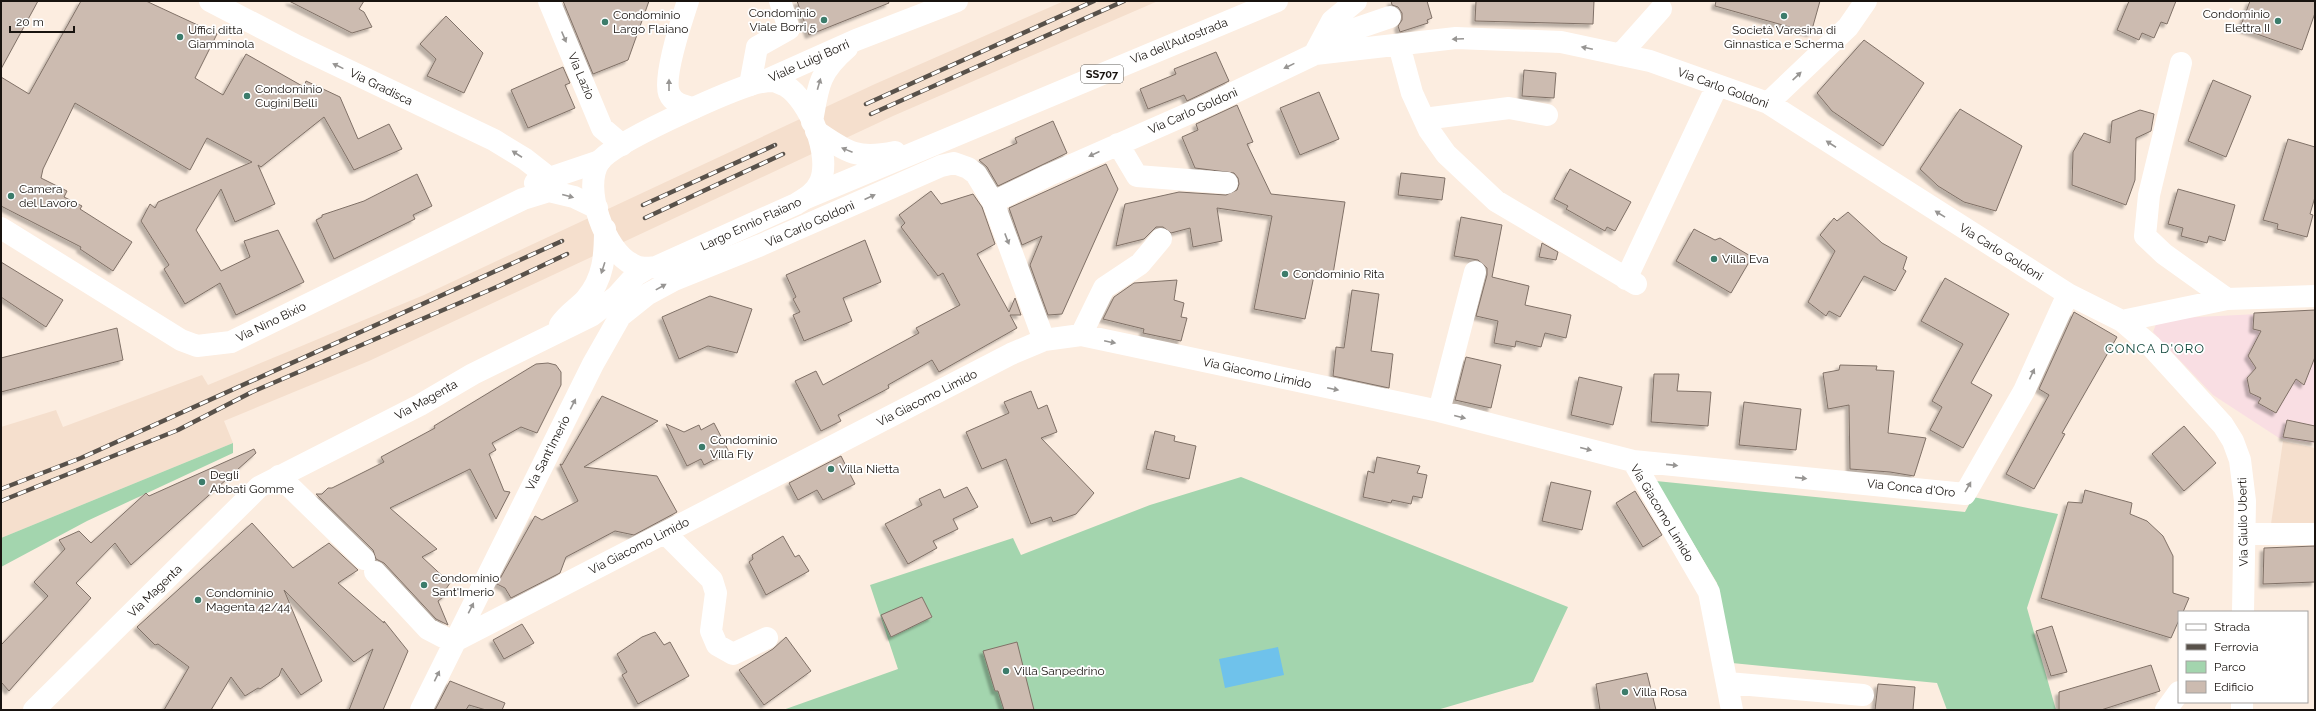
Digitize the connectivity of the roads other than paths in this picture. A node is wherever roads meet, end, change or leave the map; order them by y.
1 (210, 1) edge
2 (549, 1) edge
3 (688, 1) edge
4 (780, 1) edge
5 (957, 1) edge
6 (1277, 1) edge
7 (1356, 1) edge
8 (1866, 1) edge
9 (1662, 9) dead end
10 (1390, 17) dead end
11 (856, 40) junction
12 (1399, 46) junction
13 (1315, 52) junction
14 (1620, 55) junction
15 (2181, 63) dead end
16 (756, 83) junction
17 (1717, 86) junction
18 (1768, 103) junction
19 (694, 108) junction
20 (1547, 115) dead end
21 (1424, 119) junction
22 (814, 126) junction
23 (1118, 144) junction
24 (622, 145) junction
25 (926, 146) junction
26 (600, 161) junction
27 (548, 177) junction
28 (1227, 184) dead end
29 (806, 198) junction
30 (595, 200) junction
31 (993, 202) junction
32 (504, 207) junction
33 (1, 228) edge
34 (605, 229) junction
35 (1161, 239) dead end
36 (648, 268) junction
37 (1475, 272) dead end
38 (2068, 294) junction
39 (2315, 296) edge
40 (2227, 299) junction
41 (618, 318) junction
42 (2122, 321) junction
43 (1081, 335) junction
44 (552, 336) junction
45 (1044, 340) junction
46 (1439, 412) junction
47 (1633, 461) junction
48 (279, 476) junction
49 (665, 533) junction
50 (2246, 534) junction
51 (2315, 534) edge
52 (2244, 611) edge
53 (767, 638) dead end
54 (453, 642) junction
55 (1728, 683) junction
56 (2178, 693) edge
57 (1863, 695) dead end
58 (38, 705) edge
59 (421, 710) edge
60 (1732, 710) edge
61 (2166, 710) edge

27 -> 1 main road, Via Gradisca
2 -> 24 main road, Via Lazio
19 -> 3 main road
4 - 16 main road
5 - 11 main road, Viale Luigi Borri
6 - 25 main road, Via dell'Autostrada / SS707
7 - 13 main road
18 -> 8 main road
9 - 14 main road
10 - 13 main road
11 - 16 main road, Viale Luigi Borri
22 -> 11 main road, Viale Luigi Borri
12 - 13 main road, Via Carlo Goldoni
14 -> 12 main road, Via Carlo Goldoni
12 - 21 main road
13 -> 23 main road, Via Carlo Goldoni
14 - 17 main road, Via Carlo Goldoni
15 - 40 main road
16 - 19 main road, Largo Ennio Flaiano
16 - 22 main road, Largo Ennio Flaiano
17 - 18 main road, Via Carlo Goldoni
17 - 21 main road
38 -> 18 main road, Via Carlo Goldoni
19 - 24 main road, Largo Ennio Flaiano
20 - 21 main road
25 -> 22 main road, SS707
22 - 29 main road, Largo Ennio Flaiano
23 - 28 main road
23 -> 31 main road, Via Carlo Goldoni
24 - 26 main road, Largo Ennio Flaiano
25 - 29 main road, SS707
26 - 27 main road, Via Nino Bixio
26 - 30 main road
27 - 32 main road, Via Nino Bixio
29 - 36 main road, Largo Ennio Flaiano
32 -> 30 main road, Via Nino Bixio
30 - 34 main road
41 -> 31 main road, Via Carlo Goldoni
31 -> 45 main road, Via Carlo Goldoni
32 - 33 main road, Via Nino Bixio
34 - 36 main road
34 -> 44 main road, Via Magenta
35 - 43 main road
36 - 41 main road, Via Sant'Imerio
36 - 44 main road, Via Magenta
37 - 46 main road
38 - 42 main road, Via Giulio Uberti
47 -> 38 main road, Via Conca d'Oro
39 - 40 main road
40 - 42 main road
54 -> 41 main road, Via Sant'Imerio
42 - 50 main road, Via Giulio Uberti
43 - 45 main road, Via Giacomo Limido
43 -> 46 main road, Via Giacomo Limido
44 - 48 main road, Via Magenta
45 - 49 main road, Via Giacomo Limido
46 -> 47 main road, Via Giacomo Limido
47 - 55 main road, Via Giacomo Limido
48 - 54 main road
48 - 58 main road, Via Magenta
49 - 53 main road
49 - 54 main road, Via Giacomo Limido
50 - 51 main road
50 - 52 main road, Via Giulio Uberti
59 -> 54 main road, Via Sant'Imerio
55 - 57 main road
55 - 60 main road, Via Giacomo Limido
56 - 61 main road

